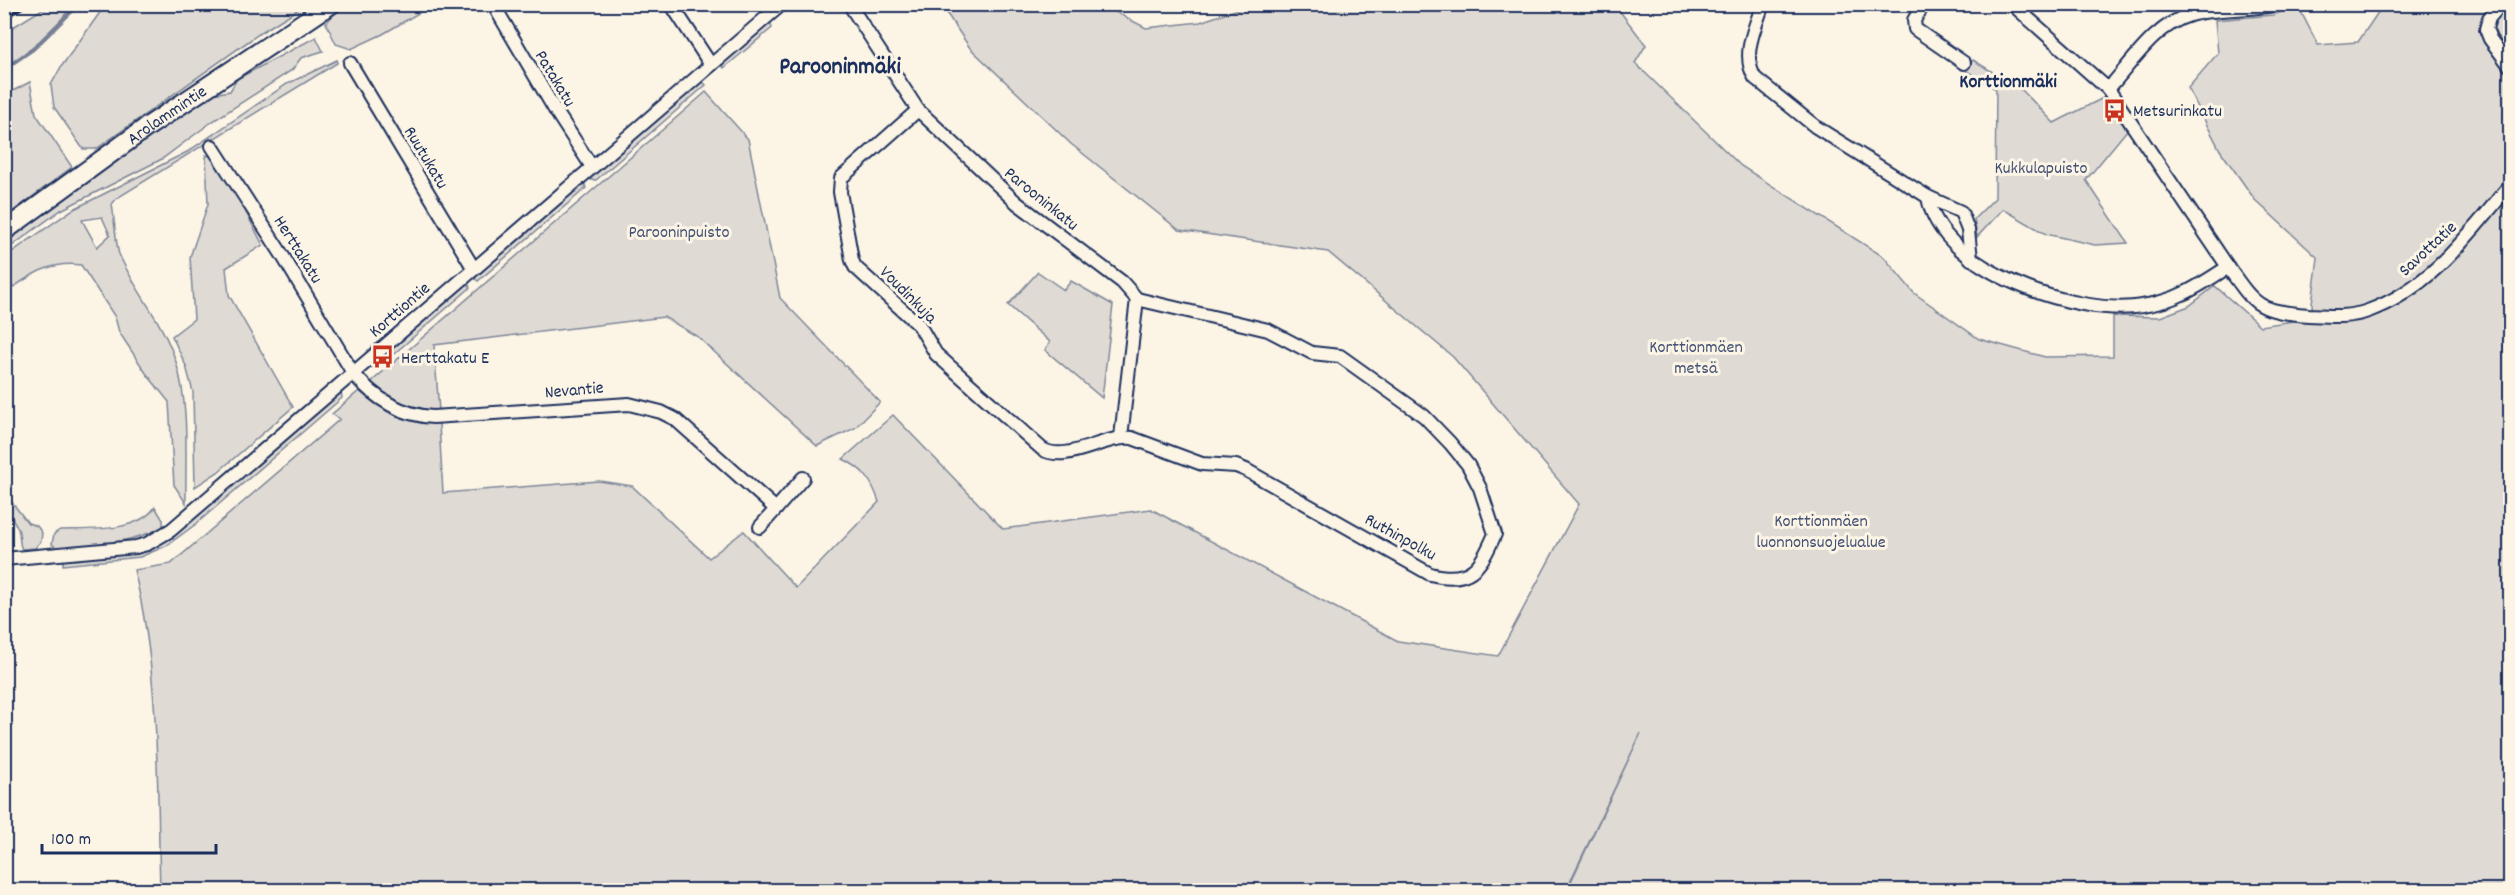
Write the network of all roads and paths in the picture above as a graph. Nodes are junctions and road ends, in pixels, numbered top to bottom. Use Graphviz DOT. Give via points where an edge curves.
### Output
graph roads {
  1 [pos="331,4"];
  2 [pos="493,4"];
  3 [pos="671,4"];
  4 [pos="782,4"];
  5 [pos="849,4"];
  6 [pos="1762,4"];
  7 [pos="1924,4"];
  8 [pos="2012,4"];
  9 [pos="2277,4"];
  10 [pos="2501,4"];
  11 [pos="350,63"];
  12 [pos="1964,63"];
  13 [pos="711,65"];
  14 [pos="2511,66"];
  15 [pos="2108,89"];
  16 [pos="918,110"];
  17 [pos="212,146"];
  18 [pos="592,167"];
  19 [pos="2511,185"];
  20 [pos="1928,198"];
  21 [pos="4,231"];
  22 [pos="1971,259"];
  23 [pos="2228,267"];
  24 [pos="474,269"];
  25 [pos="1137,298"];
  26 [pos="353,373"];
  27 [pos="1121,437"];
  28 [pos="803,478"];
  29 [pos="776,509"];
  30 [pos="760,527"];
  31 [pos="4,559"];
  1 -- 21 [label="street, Arolammintie" via="147,127"];
  2 -- 18 [label="street, Patakatu"];
  3 -- 13 [label="street"];
  4 -- 13 [label="street, Korttiontie"];
  5 -- 16 [label="street, Parooninkatu"];
  6 -- 20 [label="street" via="1748,59 1755,78 1816,127"];
  7 -- 12 [label="street" via="1914,20 1915,29"];
  8 -- 15 [label="street"];
  9 -- 15 [label="street" via="2204,12 2178,20 2152,39"];
  10 -- 14 [label="street" via="2489,18 2486,29"];
  11 -- 24 [label="street, Ruutukatu"];
  13 -- 18 [label="street, Korttiontie"];
  15 -- 23 [label="street"];
  16 -- 25 [label="street, Parooninkatu" via="1017,203 1122,282"];
  16 -- 27 [label="street, Voudinkuja" via="841,178 840,192 855,267 919,325 936,354 1042,449 1065,453"];
  17 -- 26 [label="street, Herttakatu"];
  18 -- 24 [label="street, Korttiontie"];
  19 -- 23 [label="street, Savottatie" via="2426,278 2404,294 2366,312 2336,317 2264,308 2253,302"];
  20 -- 22 [label="street" via="1939,223"];
  20 -- 22 [label="street" via="1961,212 1968,230"];
  22 -- 23 [label="street" via="2018,286 2039,293 2091,305 2129,308 2192,291"];
  24 -- 26 [label="street, Korttiontie"];
  25 -- 27 [label="street"];
  25 -- 27 [label="street, Ruthinpolku" via="1268,330 1312,352 1340,356 1424,416 1450,443 1468,465 1495,534 1476,570 1443,577 1430,574 1246,470 1202,464"];
  26 -- 29 [label="street, Nevantie" via="386,402 417,416 613,404 661,412 675,419"];
  26 -- 31 [label="street, Korttiontie" via="171,530 155,539 122,549"];
  28 -- 29 [label="street"];
  29 -- 30 [label="street"];
}
